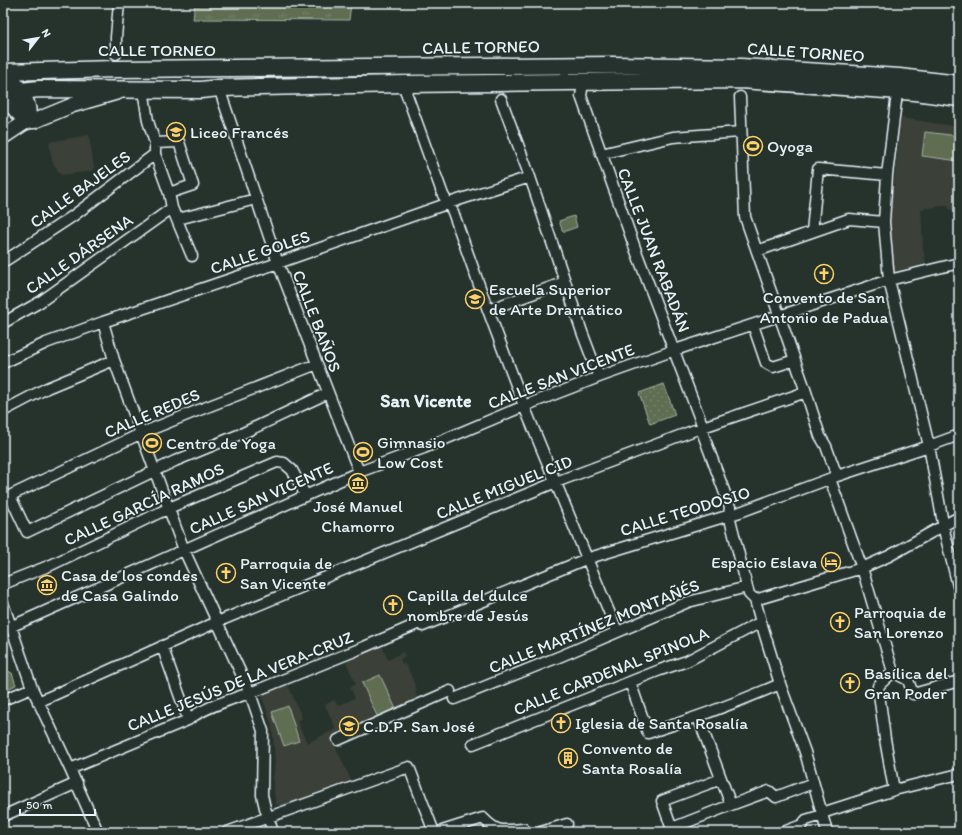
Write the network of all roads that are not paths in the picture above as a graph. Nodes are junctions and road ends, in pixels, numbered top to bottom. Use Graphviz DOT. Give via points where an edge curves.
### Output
graph roads {
  1 [pos="119,3"];
  2 [pos="116,56"];
  3 [pos="583,83"];
  4 [pos="10,84"];
  5 [pos="403,84"];
  6 [pos="898,84"];
  7 [pos="959,84"];
  8 [pos="219,88"];
  9 [pos="136,89"];
  10 [pos="740,97"];
  11 [pos="959,98"];
  12 [pos="501,99"];
  13 [pos="24,117"];
  14 [pos="740,132"];
  15 [pos="3,138"];
  16 [pos="155,143"];
  17 [pos="156,154"];
  18 [pos="601,154"];
  19 [pos="887,175"];
  20 [pos="530,177"];
  21 [pos="169,193"];
  22 [pos="256,199"];
  23 [pos="449,203"];
  24 [pos="172,208"];
  25 [pos="178,219"];
  26 [pos="884,222"];
  27 [pos="812,232"];
  28 [pos="757,251"];
  29 [pos="192,256"];
  30 [pos="3,262"];
  31 [pos="278,263"];
  32 [pos="959,263"];
  33 [pos="889,280"];
  34 [pos="565,282"];
  35 [pos="488,310"];
  36 [pos="780,315"];
  37 [pos="103,322"];
  38 [pos="3,323"];
  39 [pos="753,325"];
  40 [pos="675,350"];
  41 [pos="114,360"];
  42 [pos="795,360"];
  43 [pos="3,363"];
  44 [pos="317,364"];
  45 [pos="599,377"];
  46 [pos="806,392"];
  47 [pos="328,393"];
  48 [pos="524,406"];
  49 [pos="3,411"];
  50 [pos="703,426"];
  51 [pos="142,434"];
  52 [pos="959,435"];
  53 [pos="929,446"];
  54 [pos="154,471"];
  55 [pos="359,472"];
  56 [pos="833,478"];
  57 [pos="556,482"];
  58 [pos="306,496"];
  59 [pos="7,498"];
  60 [pos="169,508"];
  61 [pos="729,515"];
  62 [pos="959,518"];
  63 [pos="944,526"];
  64 [pos="184,550"];
  65 [pos="586,559"];
  66 [pos="862,568"];
  67 [pos="3,584"];
  68 [pos="747,587"];
  69 [pos="959,590"];
  70 [pos="755,600"];
  71 [pos="3,603"];
  72 [pos="217,622"];
  73 [pos="761,622"];
  74 [pos="423,624"];
  75 [pos="10,627"];
  76 [pos="617,632"];
  77 [pos="162,646"];
  78 [pos="893,672"];
  79 [pos="959,681"];
  80 [pos="630,682"];
  81 [pos="780,684"];
  82 [pos="32,688"];
  83 [pos="250,693"];
  84 [pos="3,700"];
  85 [pos="38,702"];
  86 [pos="698,717"];
  87 [pos="188,719"];
  88 [pos="338,740"];
  89 [pos="473,744"];
  90 [pos="70,769"];
  91 [pos="959,774"];
  92 [pos="721,779"];
  93 [pos="77,783"];
  94 [pos="813,783"];
  95 [pos="894,790"];
  96 [pos="731,805"];
  97 [pos="822,813"];
  98 [pos="3,816"];
  99 [pos="268,817"];
  100 [pos="567,824"];
  101 [pos="802,829"];
  102 [pos="672,830"];
  103 [pos="98,832"];
  104 [pos="227,832"];
  105 [pos="273,832"];
  106 [pos="434,832"];
  107 [pos="439,832"];
  108 [pos="526,832"];
  109 [pos="541,832"];
  110 [pos="783,832"];
  111 [pos="827,832"];
  1 -- 2 [label="street"];
  2 -- 4 [label="main road, CALLE TORNEO"];
  2 -- 6 [label="main road, CALLE TORNEO" via="741,67"];
  3 -- 5 [label="main road, CALLE TORNEO"];
  3 -- 6 [label="main road, CALLE TORNEO" via="741,80"];
  3 -- 18 [label="street, CALLE JUAN RABADÁN" via="580,96"];
  4 -- 9 [label="main road, CALLE TORNEO" via="23,79 39,89"];
  4 -- 13 [label="main road" via="9,102"];
  5 -- 8 [label="main road, CALLE TORNEO"];
  5 -- 23 [label="street" via="443,195"];
  6 -- 7 [label="main road, CALLE TORNEO"];
  6 -- 11 [label="main road, CALLE TORNEO"];
  6 -- 19 [label="street"];
  8 -- 9 [label="main road, CALLE TORNEO"];
  8 -- 22 [label="street, CALLE BAÑOS"];
  9 -- 13 [label="main road, CALLE TORNEO" via="73,105 34,121"];
  9 -- 16 [label="street"];
  10 -- 14 [label="street"];
  12 -- 20 [label="street"];
  13 -- 15 [label="main road, CALLE TORNEO"];
  14 -- 18 [label="street" via="673,137"];
  14 -- 28 [label="street" via="746,217"];
  16 -- 17 [label="street"];
  16 -- 21 [label="street" via="179,142 193,185"];
  17 -- 21 [label="street"];
  17 -- 30 [label="street, CALLE BAJELES" via="73,216"];
  18 -- 40 [label="street, CALLE JUAN RABADÁN"];
  19 -- 26 [label="street"];
  19 -- 27 [label="street" via="818,169"];
  20 -- 23 [label="street, CALLE GOLES"];
  20 -- 34 [label="street"];
  21 -- 24 [label="street"];
  22 -- 25 [label="street"];
  22 -- 31 [label="street, CALLE BAÑOS"];
  23 -- 31 [label="street, CALLE GOLES"];
  23 -- 35 [label="street"];
  24 -- 25 [label="street"];
  24 -- 38 [label="street, CALLE DÁRSENA" via="40,302"];
  25 -- 29 [label="street"];
  26 -- 27 [label="street" via="849,219"];
  26 -- 33 [label="street"];
  27 -- 28 [label="street"];
  28 -- 36 [label="street"];
  31 -- 37 [label="street, CALLE GOLES"];
  31 -- 44 [label="street, CALLE BAÑOS"];
  32 -- 33 [label="street, CALLE SAN VICENTE"];
  33 -- 36 [label="street, CALLE SAN VICENTE"];
  33 -- 53 [label="street"];
  34 -- 35 [label="street"];
  34 -- 45 [label="street"];
  35 -- 48 [label="street"];
  36 -- 39 [label="street, CALLE SAN VICENTE"];
  36 -- 42 [label="street"];
  37 -- 41 [label="street"];
  37 -- 43 [label="street, CALLE GOLES" via="46,343"];
  39 -- 40 [label="street, CALLE SAN VICENTE"];
  39 -- 42 [label="street" via="766,363 773,367"];
  40 -- 45 [label="street, CALLE SAN VICENTE"];
  40 -- 50 [label="street, CALLE JUAN RABADÁN"];
  41 -- 49 [label="street" via="47,388"];
  41 -- 51 [label="street"];
  42 -- 46 [label="street"];
  44 -- 47 [label="street, CALLE BAÑOS"];
  44 -- 51 [label="street, CALLE REDES"];
  45 -- 48 [label="street, CALLE SAN VICENTE"];
  46 -- 50 [label="street, CALLE MIGUEL CID"];
  46 -- 56 [label="street" via="820,436 826,446"];
  47 -- 54 [label="street"];
  47 -- 55 [label="street, CALLE BAÑOS"];
  48 -- 55 [label="street, CALLE SAN VICENTE"];
  48 -- 57 [label="street"];
  50 -- 57 [label="street, CALLE MIGUEL CID"];
  50 -- 61 [label="street, CALLE JUAN RABADÁN" via="703,434 730,507"];
  51 -- 54 [label="street"];
  51 -- 59 [label="street, CALLE REDES"];
  52 -- 53 [label="street, CALLE TEODOSIO"];
  53 -- 56 [label="street, CALLE TEODOSIO"];
  53 -- 63 [label="street"];
  54 -- 59 [label="street" via="26,532"];
  54 -- 60 [label="street"];
  55 -- 58 [label="street, CALLE SAN VICENTE"];
  56 -- 61 [label="street, CALLE TEODOSIO"];
  56 -- 66 [label="street"];
  57 -- 65 [label="street"];
  57 -- 72 [label="street, CALLE MIGUEL CID"];
  58 -- 60 [label="street, CALLE GARCÍA RAMOS" via="292,470 284,463 277,462"];
  58 -- 64 [label="street, CALLE SAN VICENTE"];
  60 -- 64 [label="street"];
  60 -- 67 [label="street, CALLE GARCÍA RAMOS" via="51,565"];
  61 -- 65 [label="street, CALLE TEODOSIO"];
  61 -- 68 [label="street, CALLE JUAN RABADÁN"];
  62 -- 63 [label="street"];
  63 -- 66 [label="street"];
  63 -- 69 [label="street"];
  64 -- 72 [label="street"];
  64 -- 75 [label="street, CALLE SAN VICENTE"];
  65 -- 74 [label="street, CALLE TEODOSIO"];
  65 -- 76 [label="street"];
  66 -- 70 [label="street"];
  66 -- 78 [label="street"];
  68 -- 70 [label="street, CALLE JUAN RABADÁN"];
  68 -- 76 [label="street, CALLE MARTÍNEZ MONTAÑÉS" via="688,602"];
  70 -- 73 [label="street, CALLE JUAN RABADÁN"];
  71 -- 75 [label="street"];
  72 -- 77 [label="street, CALLE MIGUEL CID"];
  72 -- 83 [label="street"];
  73 -- 80 [label="street, CALLE CARDENAL SPINOLA" via="687,661"];
  73 -- 81 [label="street, CALLE JUAN RABADÁN"];
  74 -- 83 [label="street, CALLE JESÚS DE LA VERA-CRUZ"];
  75 -- 82 [label="street"];
  76 -- 88 [label="street, CALLE MARTÍNEZ MONTAÑÉS"];
  77 -- 85 [label="street, CALLE MIGUEL CID"];
  77 -- 87 [label="street"];
  78 -- 79 [label="street" via="908,680 913,694"];
  78 -- 95 [label="street" via="878,686"];
  80 -- 86 [label="street" via="648,734"];
  80 -- 89 [label="street, CALLE CARDENAL SPINOLA"];
  81 -- 86 [label="street"];
  81 -- 94 [label="street, CALLE JUAN RABADÁN" via="805,752"];
  82 -- 84 [label="street"];
  82 -- 85 [label="street"];
  83 -- 87 [label="street, CALLE JESÚS DE LA VERA-CRUZ"];
  83 -- 99 [label="street" via="263,731 262,795"];
  85 -- 90 [label="street"];
  86 -- 92 [label="street"];
  87 -- 90 [label="street, CALLE JESÚS DE LA VERA-CRUZ"];
  90 -- 93 [label="street"];
  91 -- 95 [label="street"];
  92 -- 96 [label="street"];
  92 -- 102 [label="street" via="662,801"];
  93 -- 98 [label="street"];
  93 -- 103 [label="street"];
  94 -- 96 [label="street" via="776,797 769,791"];
  94 -- 97 [label="street, CALLE JUAN RABADÁN"];
  95 -- 97 [label="street"];
  96 -- 102 [label="street"];
  97 -- 101 [label="street" via="806,820"];
  97 -- 111 [label="street, CALLE JUAN RABADÁN"];
  99 -- 104 [label="street"];
  99 -- 105 [label="street"];
  99 -- 106 [label="street" via="409,767"];
  100 -- 109 [label="street"];
  101 -- 110 [label="street"];
  107 -- 108 [label="street" via="483,818 492,827 502,830 524,829"];
}
